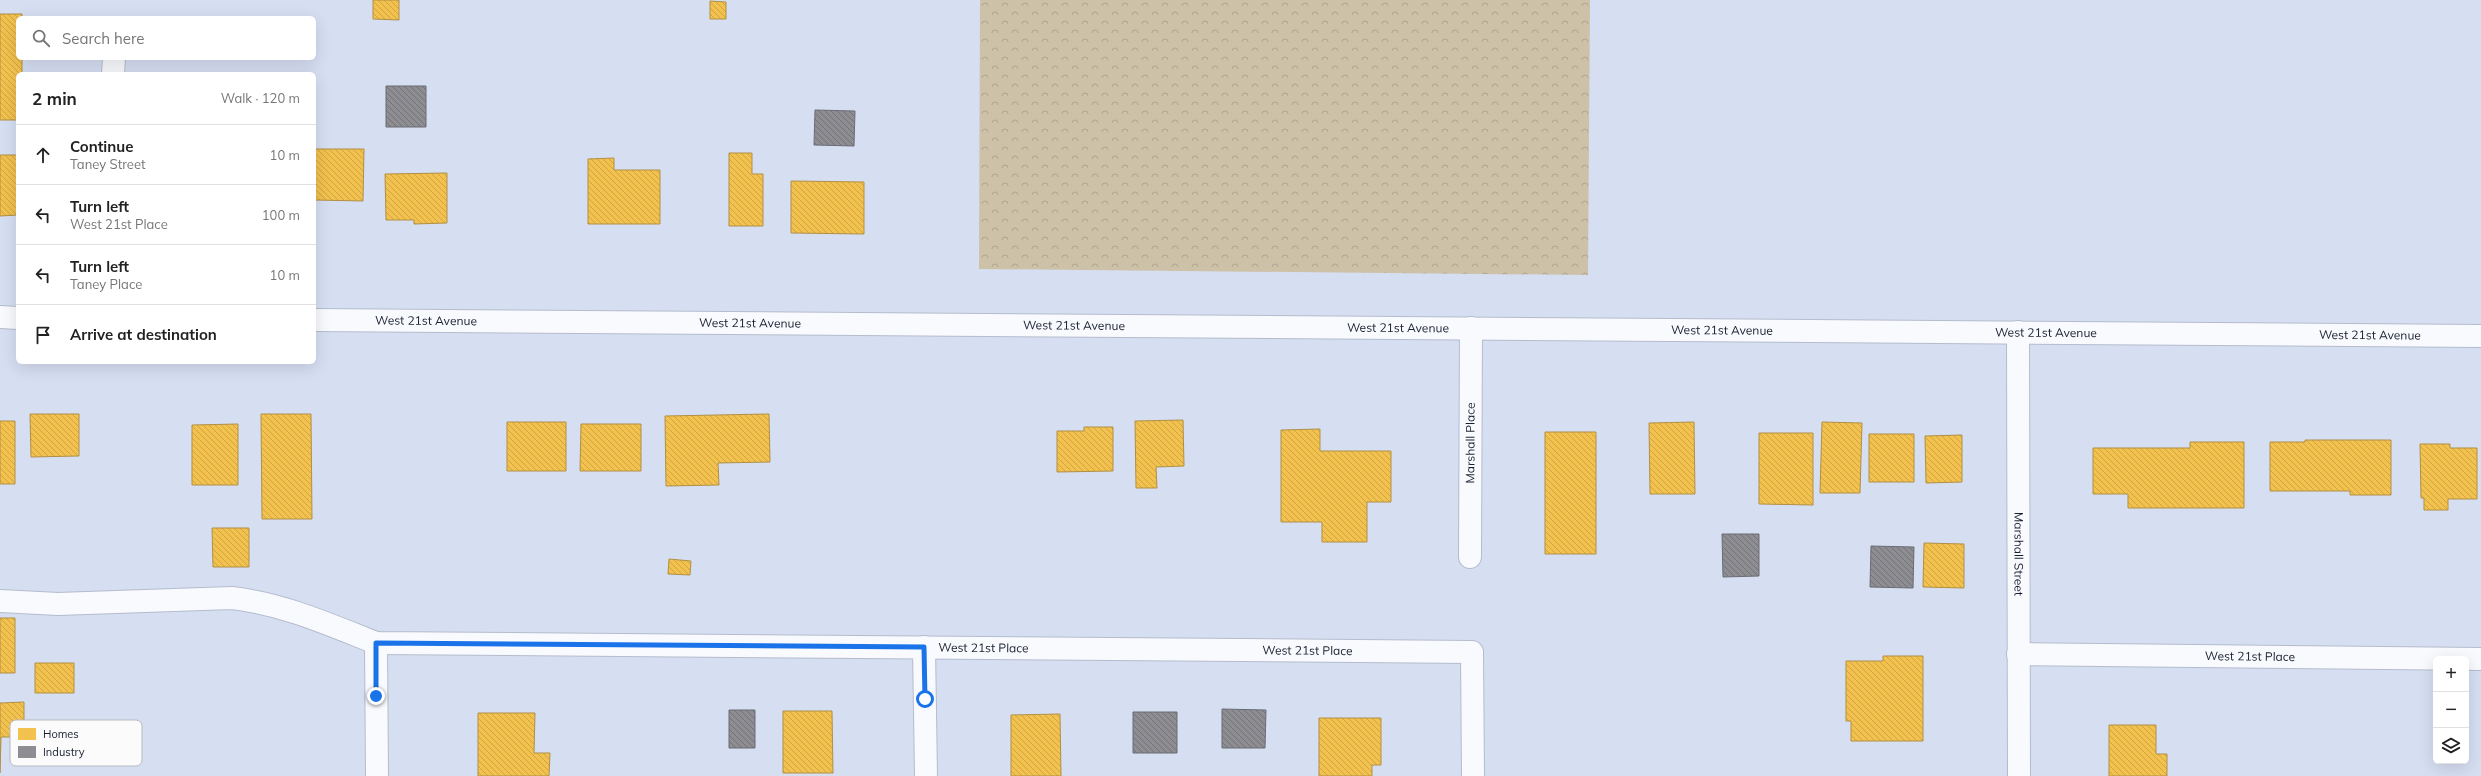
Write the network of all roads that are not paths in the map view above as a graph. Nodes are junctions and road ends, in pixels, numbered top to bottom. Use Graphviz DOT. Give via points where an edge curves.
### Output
graph roads {
  1 [pos="114,60"];
  2 [pos="113,72"];
  3 [pos="0,318"];
  4 [pos="16,318"];
  5 [pos="316,320"];
  6 [pos="1471,328"];
  7 [pos="2018,332"];
  8 [pos="2481,336"];
  9 [pos="1470,557"];
  10 [pos="0,600"];
  11 [pos="376,643"];
  12 [pos="924,647"];
  13 [pos="2018,654"];
  14 [pos="2481,659"];
  15 [pos="377,776"];
  16 [pos="926,776"];
  17 [pos="1473,776"];
  18 [pos="2020,776"];
  1 -- 2 [label="street"];
  3 -- 4 [label="street"];
  5 -- 6 [label="street, West 21st Avenue"];
  6 -- 7 [label="street, West 21st Avenue"];
  6 -- 9 [label="street, Marshall Place"];
  7 -- 8 [label="street, West 21st Avenue"];
  7 -- 13 [label="street, Marshall Street"];
  10 -- 11 [label="street" via="58,604 232,598 259,601 290,609"];
  11 -- 12 [label="street, West 21st Place"];
  11 -- 15 [label="street"];
  12 -- 16 [label="street"];
  12 -- 17 [label="street, West 21st Place" via="1472,652"];
  13 -- 14 [label="street, West 21st Place"];
  13 -- 18 [label="street, Marshall Street"];
}
